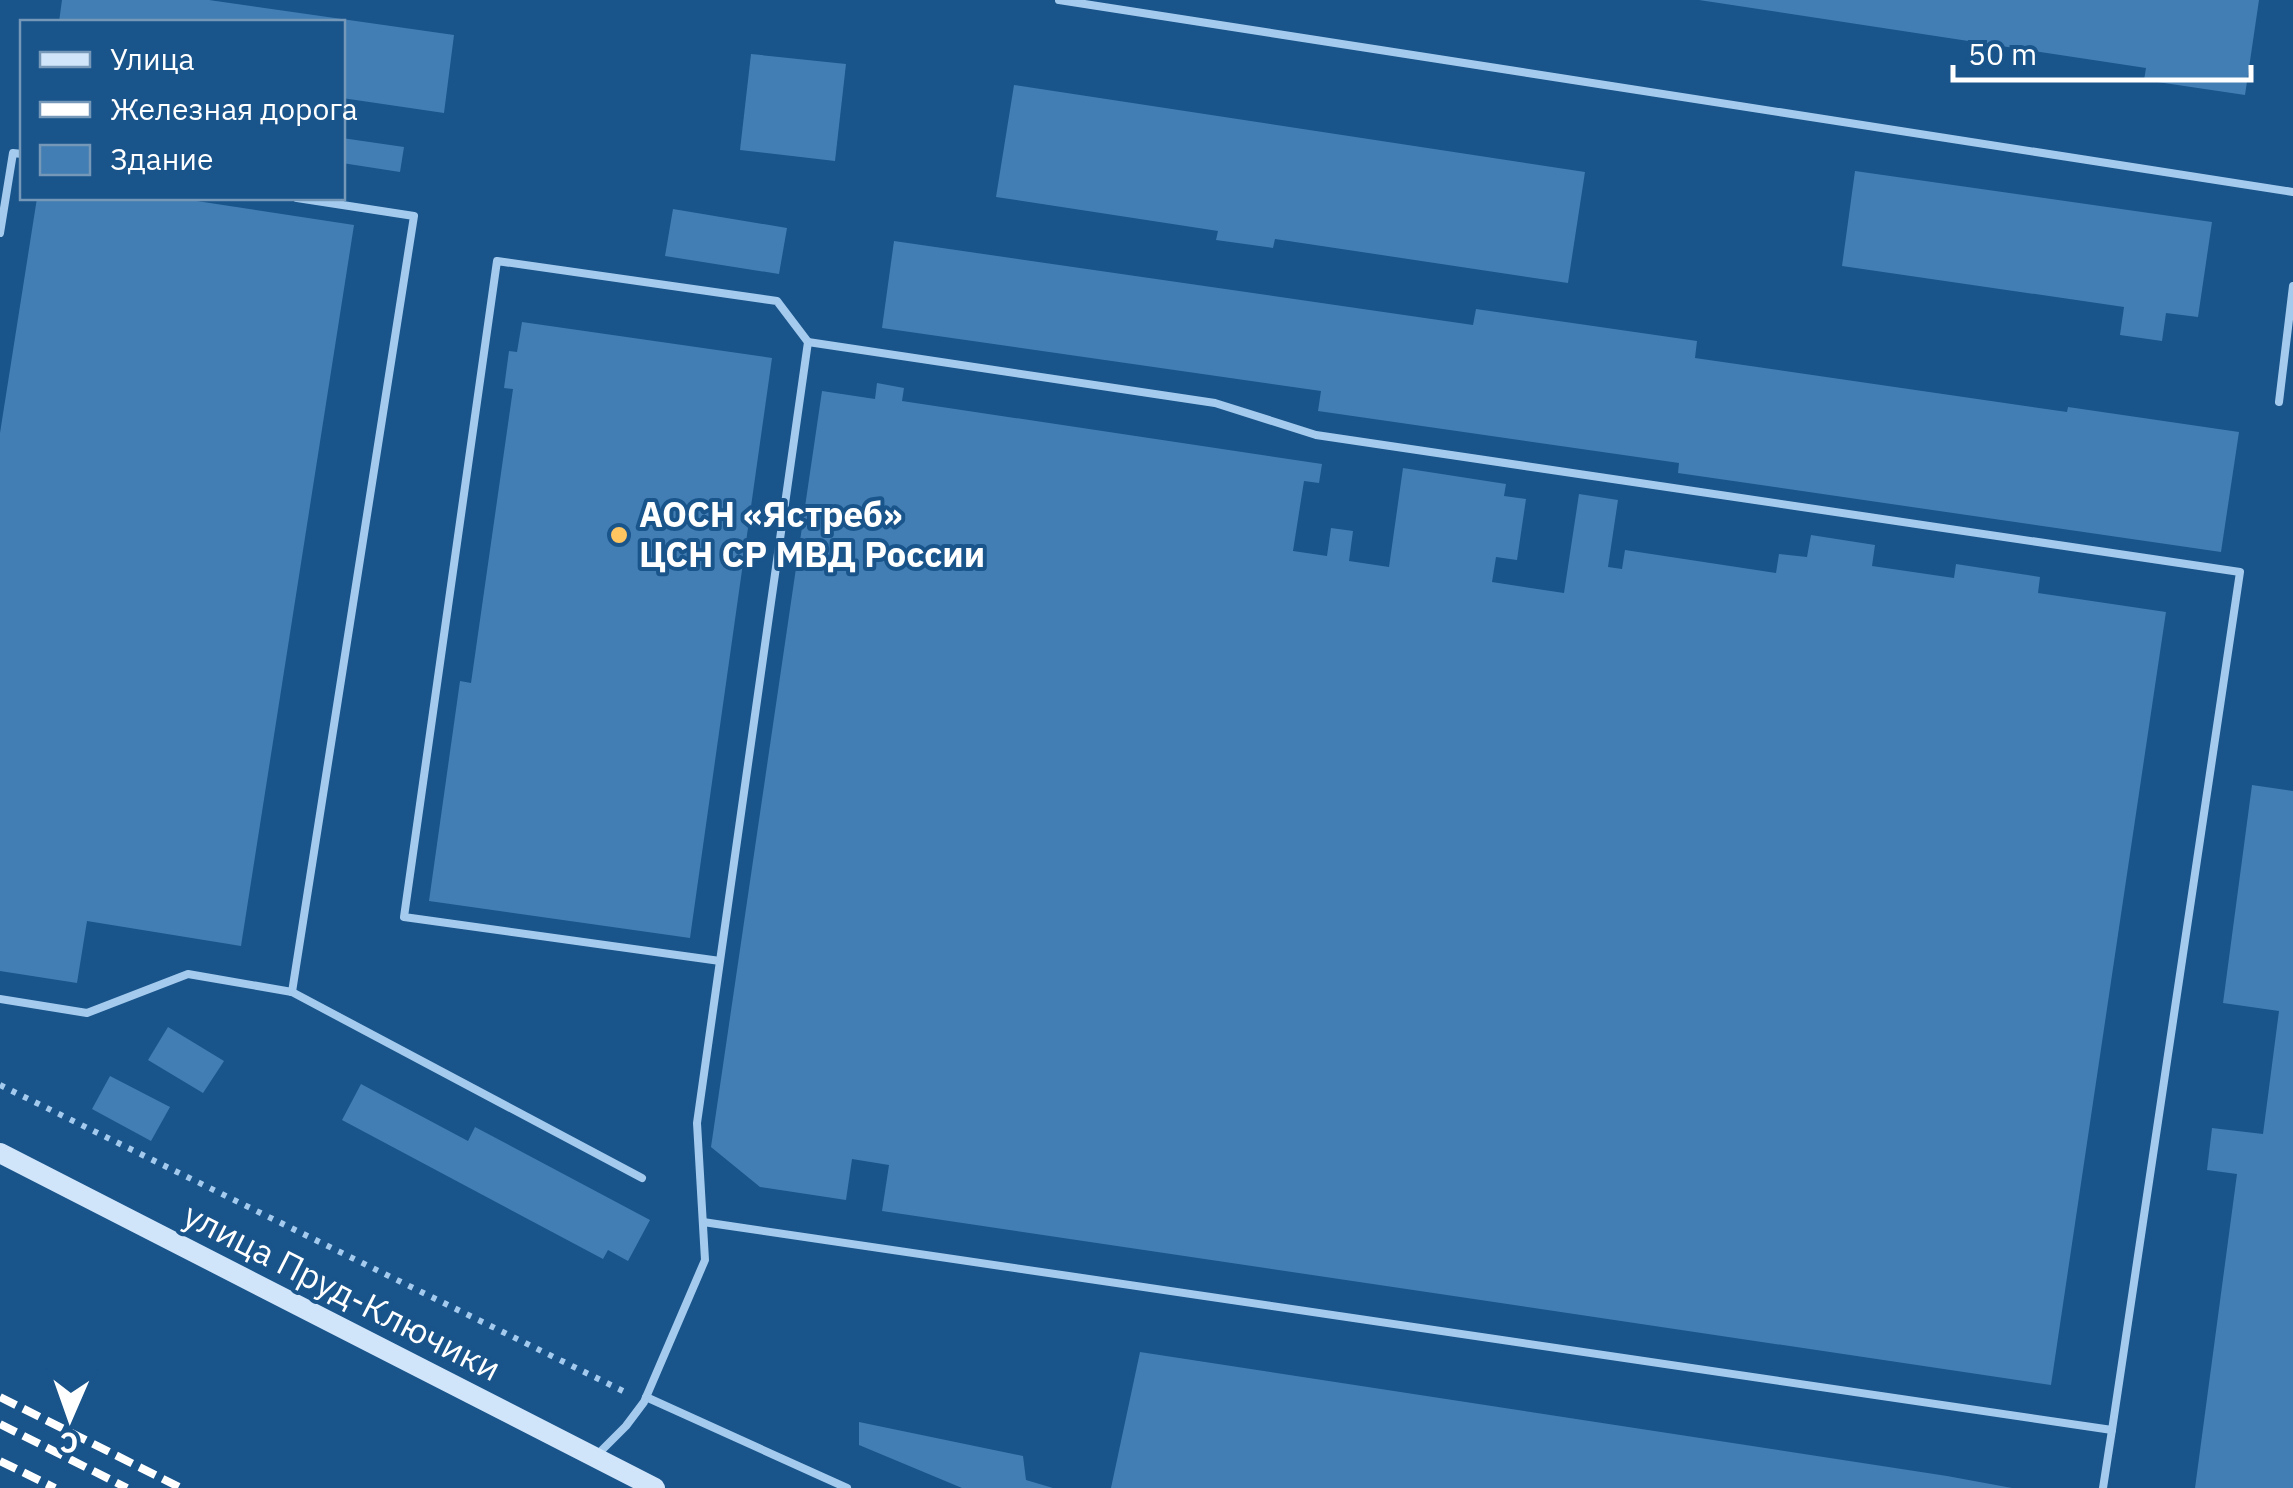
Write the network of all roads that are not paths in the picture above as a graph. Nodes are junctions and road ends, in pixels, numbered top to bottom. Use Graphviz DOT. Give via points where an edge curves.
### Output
graph roads {
  1 [pos="1058,0"];
  2 [pos="20,154"];
  3 [pos="2293,192"];
  4 [pos="310,200"];
  5 [pos="0,233"];
  6 [pos="2293,286"];
  7 [pos="808,342"];
  8 [pos="2279,402"];
  9 [pos="720,962"];
  10 [pos="292,992"];
  11 [pos="0,999"];
  12 [pos="0,1153"];
  13 [pos="642,1178"];
  14 [pos="703,1222"];
  15 [pos="645,1399"];
  16 [pos="2112,1430"];
  17 [pos="594,1457"];
  18 [pos="655,1488"];
  19 [pos="847,1488"];
  20 [pos="2104,1488"];
  1 -- 3 [label="lane"];
  2 -- 5 [label="lane" via="13,153"];
  4 -- 10 [label="lane" via="414,216"];
  6 -- 8 [label="lane"];
  7 -- 9 [label="lane"];
  7 -- 9 [label="lane" via="777,301 497,261 404,916"];
  7 -- 16 [label="lane" via="1215,403 1316,435 2240,572"];
  9 -- 14 [label="lane" via="697,1123"];
  10 -- 11 [label="lane" via="188,974 88,1013"];
  10 -- 13 [label="lane"];
  12 -- 17 [label="street, улица Пруд-Ключики"];
  14 -- 15 [label="lane" via="705,1260"];
  14 -- 16 [label="lane"];
  15 -- 17 [label="lane"];
  15 -- 19 [label="lane"];
  16 -- 20 [label="lane"];
  17 -- 18 [label="street, улица Пруд-Ключики"];
}
